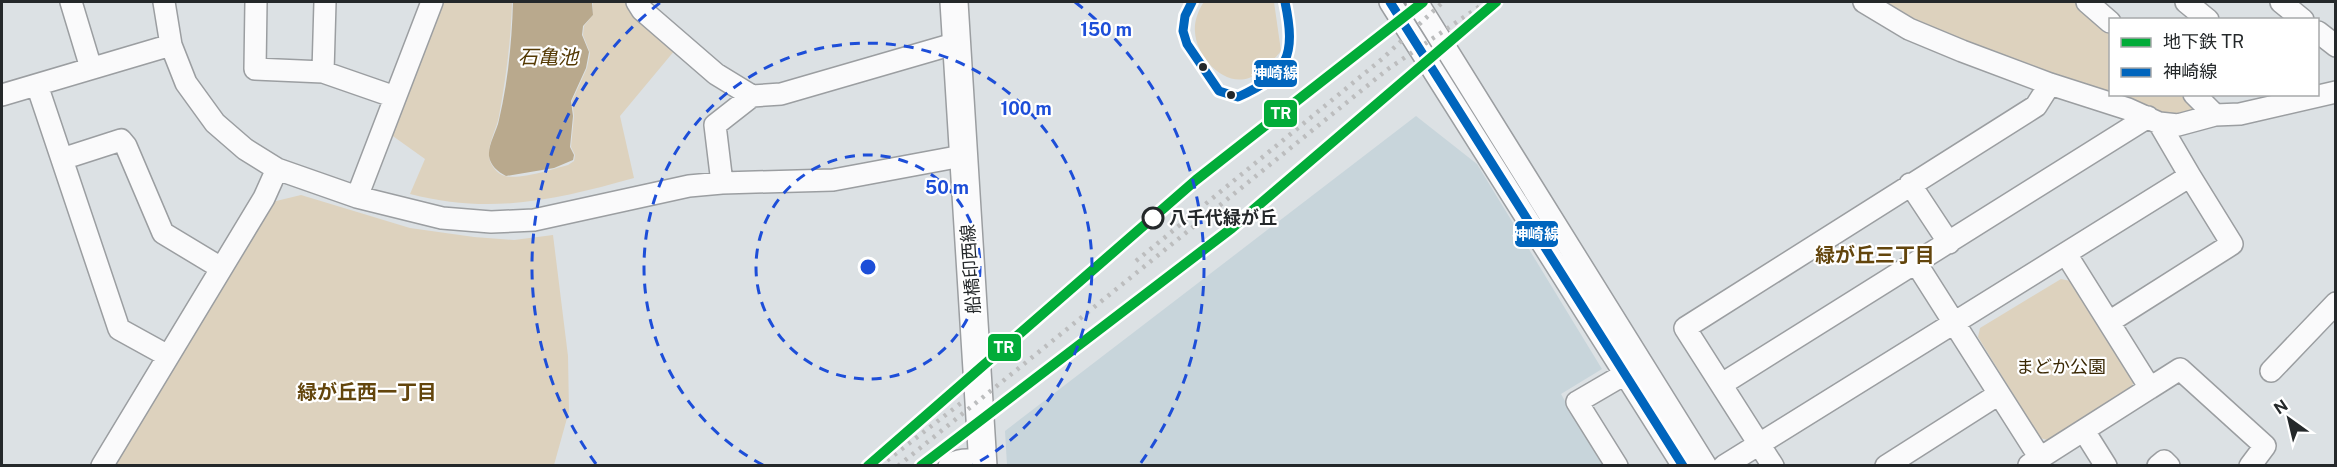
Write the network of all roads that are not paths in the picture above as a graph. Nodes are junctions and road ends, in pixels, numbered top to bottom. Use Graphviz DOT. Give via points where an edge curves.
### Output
graph roads {
  1 [pos="71,2"];
  2 [pos="164,2"];
  3 [pos="256,2"];
  4 [pos="325,2"];
  5 [pos="432,2"];
  6 [pos="637,2"];
  7 [pos="954,2"];
  8 [pos="1390,2"];
  9 [pos="1417,2"];
  10 [pos="1864,2"];
  11 [pos="2087,2"];
  12 [pos="2186,2"];
  13 [pos="2281,2"];
  14 [pos="2206,18"];
  15 [pos="2301,18"];
  16 [pos="2109,21"];
  17 [pos="2319,33"];
  18 [pos="957,43"];
  19 [pos="171,45"];
  20 [pos="2336,46"];
  21 [pos="91,68"];
  22 [pos="323,72"];
  23 [pos="2050,84"];
  24 [pos="37,85"];
  25 [pos="2336,92"];
  26 [pos="2,95"];
  27 [pos="2319,95"];
  28 [pos="752,96"];
  29 [pos="2196,96"];
  30 [pos="395,97"];
  31 [pos="2303,97"];
  32 [pos="2215,115"];
  33 [pos="2153,120"];
  34 [pos="962,156"];
  35 [pos="62,159"];
  36 [pos="277,169"];
  37 [pos="2190,176"];
  38 [pos="722,183"];
  39 [pos="1910,184"];
  40 [pos="357,197"];
  41 [pos="1949,243"];
  42 [pos="2066,254"];
  43 [pos="1916,263"];
  44 [pos="221,268"];
  45 [pos="2336,303"];
  46 [pos="2109,322"];
  47 [pos="1954,323"];
  48 [pos="168,356"];
  49 [pos="2271,371"];
  50 [pos="1625,374"];
  51 [pos="1722,384"];
  52 [pos="2150,388"];
  53 [pos="1999,394"];
  54 [pos="2084,431"];
  55 [pos="1760,445"];
  56 [pos="2034,462"];
  57 [pos="982,463"];
  58 [pos="102,465"];
  59 [pos="949,465"];
  60 [pos="1617,465"];
  61 [pos="1683,465"];
  62 [pos="1706,465"];
  63 [pos="1724,465"];
  64 [pos="1773,465"];
  65 [pos="1886,465"];
  66 [pos="2106,465"];
  67 [pos="2158,465"];
  68 [pos="2169,465"];
  69 [pos="2250,465"];
  1 -- 21 [label="street"];
  2 -- 19 [label="street"];
  3 -- 22 [label="street" via="255,69"];
  4 -- 22 [label="street"];
  5 -- 30 [label="street"];
  6 -- 28 [label="street" via="716,74"];
  7 -- 18 [label="main road, 船橋印西線"];
  8 -- 50 [label="street"];
  9 -- 62 [label="street"];
  10 -- 23 [label="street" via="1910,28"];
  11 -- 16 [label="street"];
  12 -- 14 [label="street"];
  13 -- 15 [label="street"];
  17 -- 20 [label="street"];
  18 -- 28 [label="street" via="782,94"];
  18 -- 34 [label="main road, 船橋印西線"];
  19 -- 21 [label="street"];
  19 -- 36 [label="street" via="186,83 215,123"];
  21 -- 24 [label="street"];
  22 -- 30 [label="street"];
  23 -- 33 [label="street"];
  23 -- 39 [label="street" via="2036,106"];
  24 -- 26 [label="street"];
  24 -- 35 [label="street"];
  25 -- 27 [label="street"];
  28 -- 38 [label="street" via="715,125"];
  29 -- 32 [label="street"];
  30 -- 40 [label="street"];
  31 -- 32 [label="street" via="2240,114"];
  32 -- 33 [label="street" via="2178,125"];
  33 -- 37 [label="street"];
  33 -- 41 [label="street"];
  34 -- 38 [label="street" via="833,180"];
  34 -- 57 [label="main road, 船橋印西線"];
  35 -- 44 [label="street" via="121,140 163,233"];
  35 -- 48 [label="street" via="119,329"];
  36 -- 40 [label="street"];
  36 -- 44 [label="street"];
  37 -- 42 [label="street"];
  37 -- 46 [label="street" via="2232,244"];
  38 -- 40 [label="street" via="641,195 534,220 502,222 442,218"];
  39 -- 41 [label="street"];
  39 -- 51 [label="street" via="1685,328"];
  41 -- 43 [label="street"];
  42 -- 46 [label="street"];
  42 -- 47 [label="street"];
  43 -- 47 [label="street"];
  43 -- 51 [label="street"];
  44 -- 48 [label="street"];
  45 -- 49 [label="street"];
  46 -- 52 [label="street"];
  47 -- 53 [label="street"];
  47 -- 55 [label="street"];
  48 -- 58 [label="street"];
  50 -- 60 [label="street" via="1576,402"];
  50 -- 61 [label="street"];
  51 -- 55 [label="street"];
  52 -- 54 [label="street"];
  52 -- 69 [label="street" via="2180,369 2265,446"];
  53 -- 56 [label="street"];
  53 -- 65 [label="street"];
  54 -- 56 [label="street"];
  54 -- 66 [label="street"];
  55 -- 63 [label="street"];
  55 -- 64 [label="street"];
  57 -- 59 [label="street" via="965,459"];
  67 -- 68 [label="street" via="2164,461"];
}
